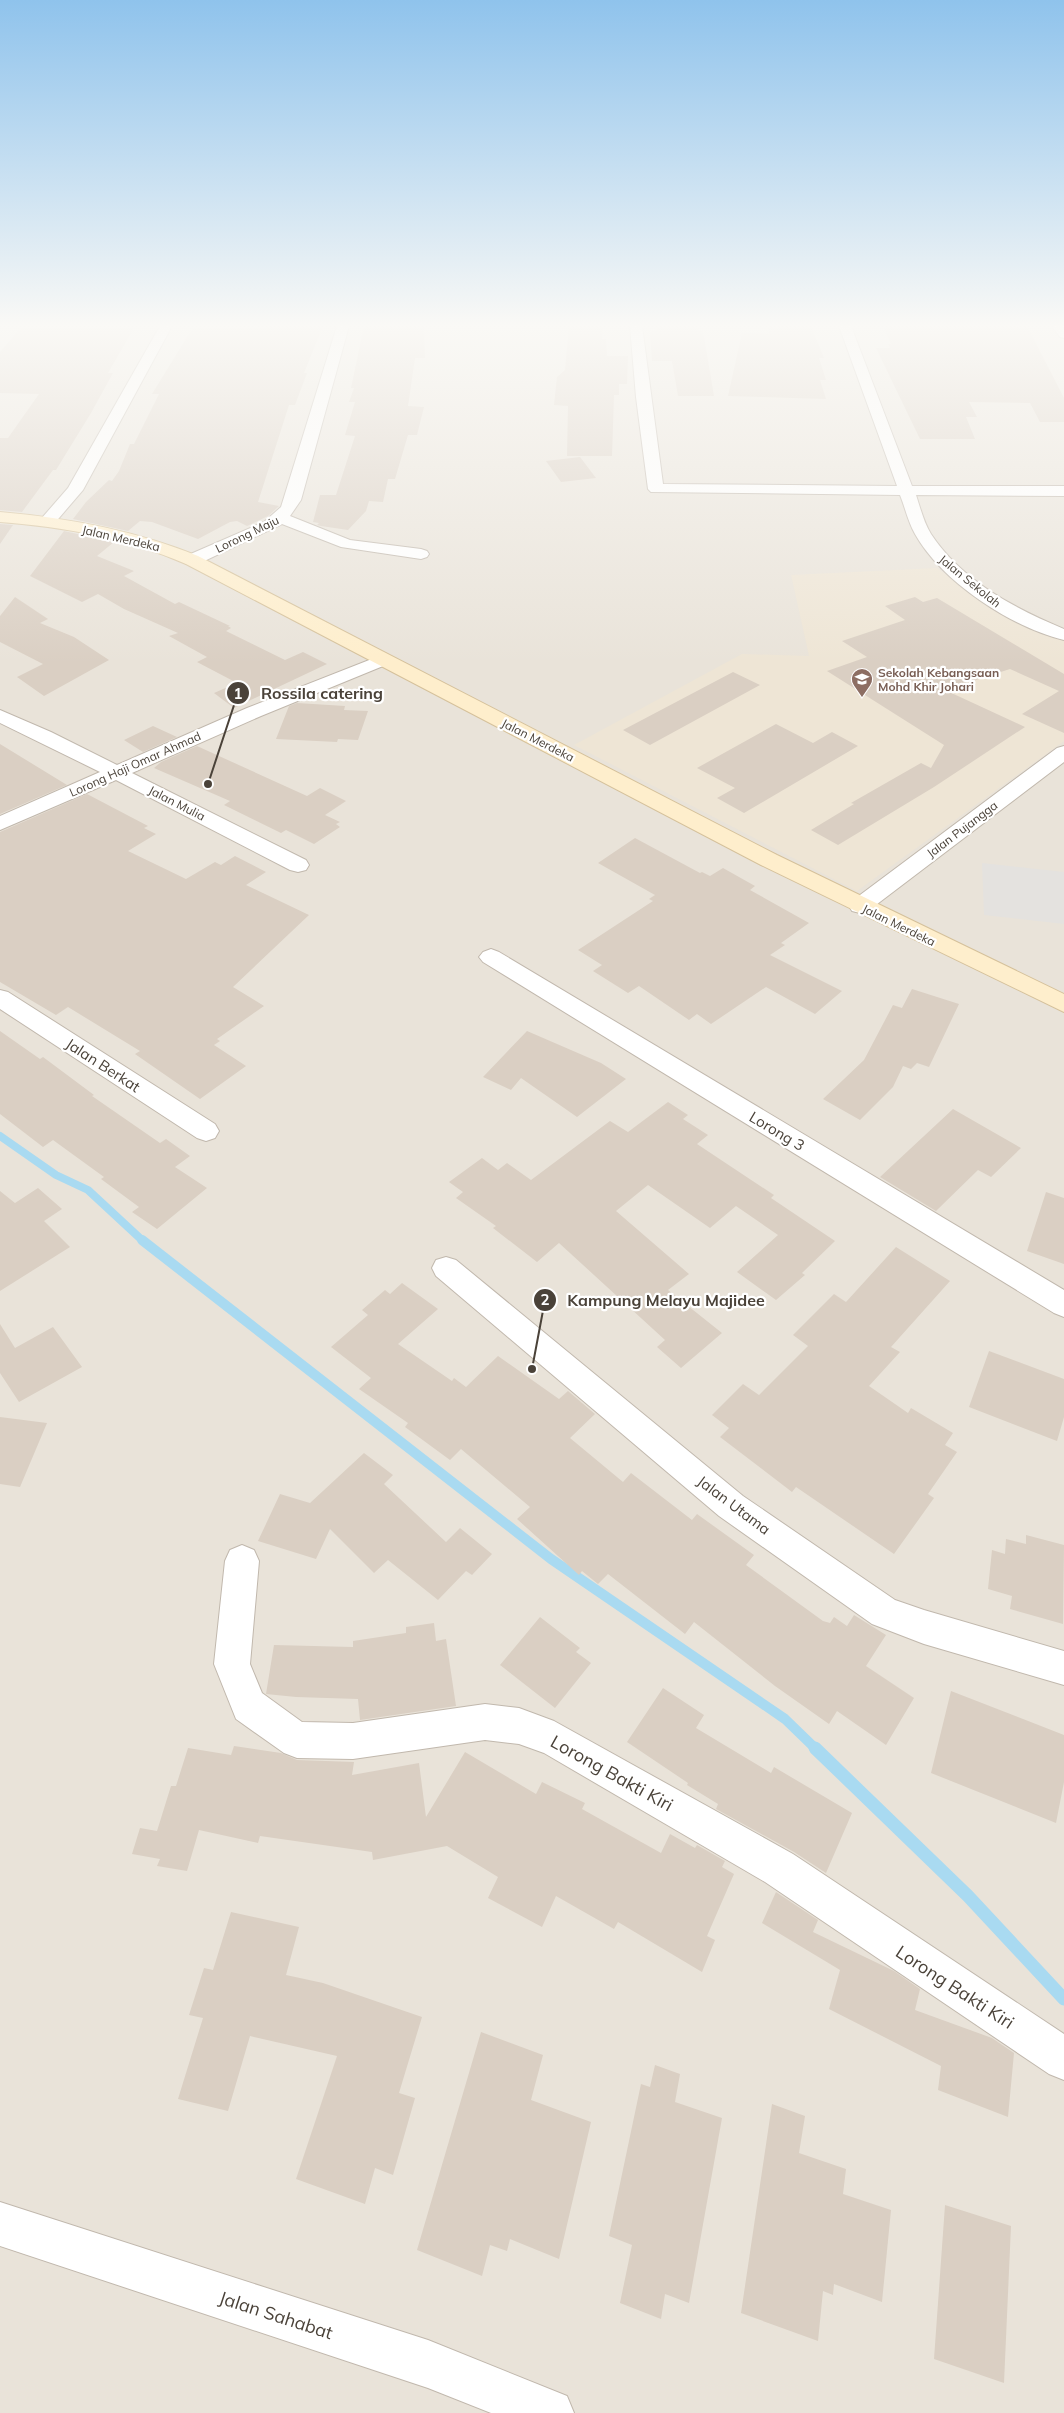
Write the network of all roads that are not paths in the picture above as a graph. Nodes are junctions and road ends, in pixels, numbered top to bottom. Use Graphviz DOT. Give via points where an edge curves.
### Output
graph roads {
  1 [pos="104,439"];
  2 [pos="311,439"];
  3 [pos="650,439"];
  4 [pos="887,439"];
  5 [pos="906,490"];
  6 [pos="1064,490"];
  7 [pos="0,517"];
  8 [pos="281,518"];
  9 [pos="47,522"];
  10 [pos="421,554"];
  11 [pos="192,560"];
  12 [pos="1064,635"];
  13 [pos="382,660"];
  14 [pos="0,716"];
  15 [pos="1064,752"];
  16 [pos="117,772"];
  17 [pos="0,824"];
  18 [pos="298,865"];
  19 [pos="860,906"];
  20 [pos="491,957"];
  21 [pos="1031,988"];
  22 [pos="1064,990"];
  23 [pos="0,998"];
  24 [pos="1064,1004"];
  25 [pos="206,1131"];
  26 [pos="446,1268"];
  27 [pos="1064,1305"];
  28 [pos="242,1562"];
  29 [pos="1064,1668"];
  30 [pos="1064,2059"];
  31 [pos="0,2224"];
  32 [pos="550,2413"];
  1 -- 9 [label="street" via="75,490"];
  2 -- 8 [label="street, Lorong Maju" via="293,500"];
  3 -- 5 [label="street" via="656,489"];
  4 -- 5 [label="street, Jalan Sekolah"];
  5 -- 6 [label="street"];
  5 -- 12 [label="street, Jalan Sekolah" via="922,533 934,551 959,575 998,605"];
  7 -- 9 [label="street, Jalan Merdeka"];
  8 -- 10 [label="street" via="347,544"];
  8 -- 11 [label="street, Lorong Maju"];
  9 -- 11 [label="street, Jalan Merdeka" via="142,540"];
  11 -- 13 [label="street, Jalan Merdeka"];
  13 -- 16 [label="street, Lorong Haji Omar Ahmad"];
  13 -- 19 [label="street, Jalan Merdeka"];
  14 -- 16 [label="street, Jalan Mulia"];
  15 -- 19 [label="street, Jalan Pujangga"];
  16 -- 17 [label="street, Lorong Haji Omar Ahmad"];
  16 -- 18 [label="street, Jalan Mulia"];
  19 -- 21 [label="street, Jalan Merdeka"];
  20 -- 27 [label="street, Lorong 3"];
  21 -- 22 [label="street"];
  21 -- 24 [label="street, Jalan Merdeka"];
  23 -- 25 [label="street, Jalan Berkat"];
  26 -- 29 [label="street, Jalan Utama" via="731,1506 884,1612"];
  28 -- 30 [label="street, Lorong Bakti Kiri" via="232,1664 249,1706 297,1740 354,1741 484,1722 519,1726 554,1739 779,1868"];
  31 -- 32 [label="street, Jalan Sahabat" via="428,2364"];
}
